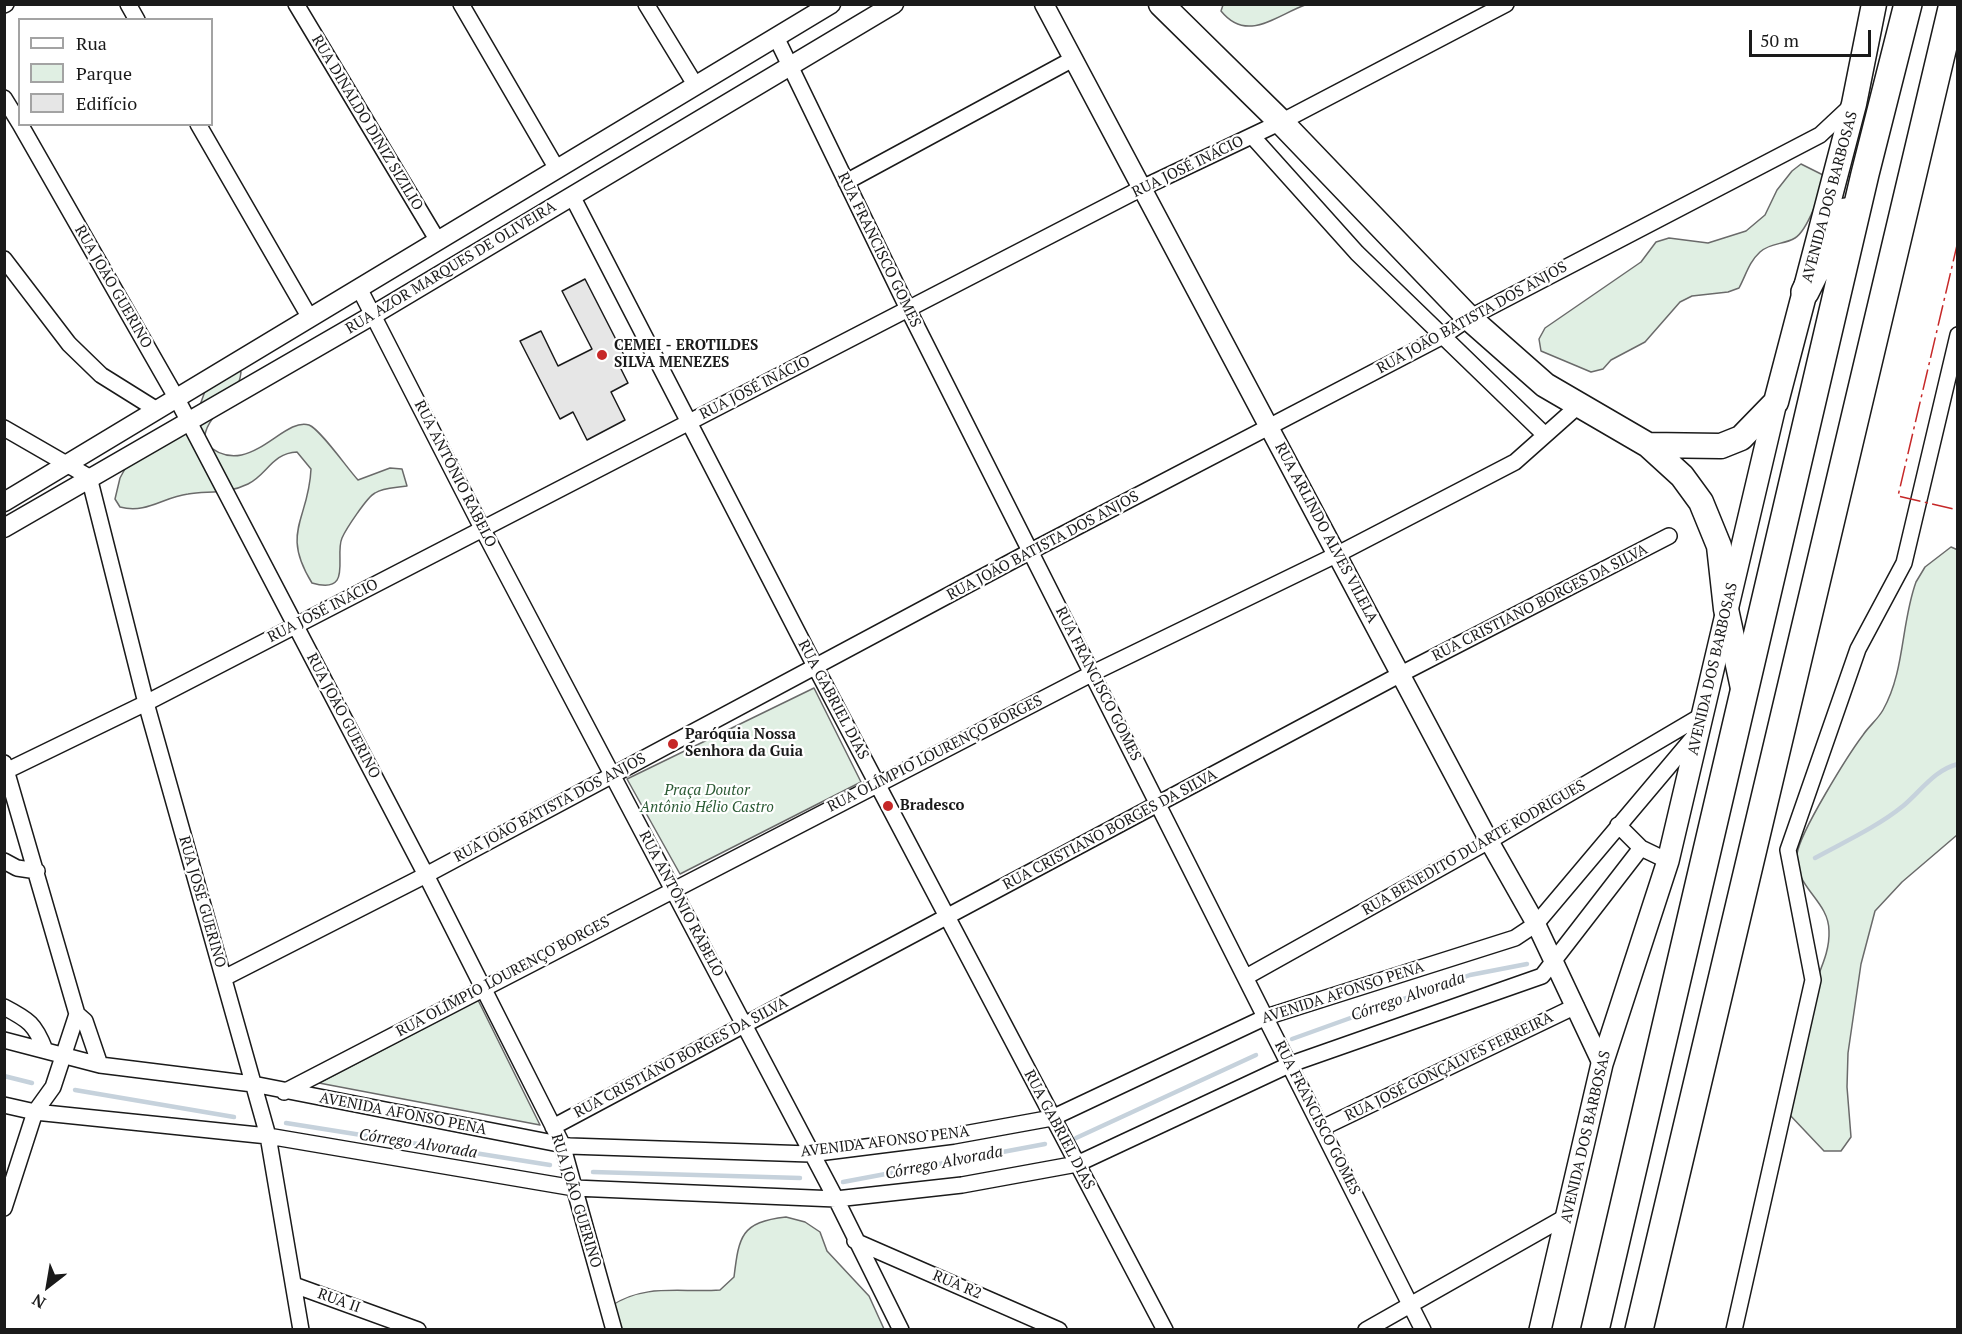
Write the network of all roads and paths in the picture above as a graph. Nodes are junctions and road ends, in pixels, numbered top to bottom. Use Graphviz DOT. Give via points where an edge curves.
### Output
graph roads {
  1 [pos="128,4"];
  2 [pos="296,4"];
  3 [pos="461,4"];
  4 [pos="646,4"];
  5 [pos="894,4"];
  6 [pos="1044,4"];
  7 [pos="1161,4"];
  8 [pos="1506,4"];
  9 [pos="1874,4"];
  10 [pos="1908,4"];
  11 [pos="1953,4"];
  12 [pos="821,7"];
  13 [pos="136,18"];
  14 [pos="776,38"];
  15 [pos="1073,59"];
  16 [pos="791,66"];
  17 [pos="696,86"];
  18 [pos="4,98"];
  19 [pos="1854,104"];
  20 [pos="644,117"];
  21 [pos="18,121"];
  22 [pos="1281,122"];
  23 [pos="21,126"];
  24 [pos="199,126"];
  25 [pos="1252,136"];
  26 [pos="660,144"];
  27 [pos="557,169"];
  28 [pos="1865,174"];
  29 [pos="846,182"];
  30 [pos="1142,188"];
  31 [pos="572,196"];
  32 [pos="510,198"];
  33 [pos="524,225"];
  34 [pos="438,241"];
  35 [pos="4,259"];
  36 [pos="359,288"];
  37 [pos="1805,292"];
  38 [pos="908,309"];
  39 [pos="373,315"];
  40 [pos="310,318"];
  41 [pos="1469,318"];
  42 [pos="1958,335"];
  43 [pos="1443,336"];
  44 [pos="177,399"];
  45 [pos="1776,402"];
  46 [pos="1578,406"];
  47 [pos="157,410"];
  48 [pos="189,422"];
  49 [pos="689,422"];
  50 [pos="1269,427"];
  51 [pos="4,428"];
  52 [pos="1545,435"];
  53 [pos="1648,445"];
  54 [pos="68,464"];
  55 [pos="89,477"];
  56 [pos="4,502"];
  57 [pos="4,528"];
  58 [pos="483,530"];
  59 [pos="1669,536"];
  60 [pos="1031,551"];
  61 [pos="1338,554"];
  62 [pos="1726,609"];
  63 [pos="296,625"];
  64 [pos="816,668"];
  65 [pos="1093,673"];
  66 [pos="1401,674"];
  67 [pos="1744,695"];
  68 [pos="146,703"];
  69 [pos="1700,724"];
  70 [pos="5,769"];
  71 [pos="612,774"];
  72 [pos="877,784"];
  73 [pos="1158,803"];
  74 [pos="1618,825"];
  75 [pos="1489,841"];
  76 [pos="1641,848"];
  77 [pos="4,861"];
  78 [pos="1668,861"];
  79 [pos="37,871"];
  80 [pos="426,875"];
  81 [pos="674,888"];
  82 [pos="948,918"];
  83 [pos="1536,924"];
  84 [pos="1553,962"];
  85 [pos="1246,977"];
  86 [pos="224,978"];
  87 [pos="483,987"];
  88 [pos="4,1006"];
  89 [pos="1576,1006"];
  90 [pos="76,1014"];
  91 [pos="1266,1017"];
  92 [pos="744,1024"];
  93 [pos="4,1040"];
  94 [pos="45,1050"];
  95 [pos="62,1056"];
  96 [pos="1291,1064"];
  97 [pos="1602,1064"];
  98 [pos="100,1065"];
  99 [pos="253,1084"];
  100 [pos="284,1092"];
  101 [pos="4,1105"];
  102 [pos="35,1112"];
  103 [pos="1052,1118"];
  104 [pos="553,1127"];
  105 [pos="1322,1128"];
  106 [pos="268,1136"];
  107 [pos="562,1144"];
  108 [pos="810,1154"];
  109 [pos="1077,1164"];
  110 [pos="574,1188"];
  111 [pos="836,1199"];
  112 [pos="4,1208"];
  113 [pos="1567,1216"];
  114 [pos="855,1241"];
  115 [pos="294,1285"];
  116 [pos="1411,1306"];
  117 [pos="301,1329"];
  118 [pos="418,1329"];
  119 [pos="614,1329"];
  120 [pos="901,1329"];
  121 [pos="1059,1329"];
  122 [pos="1165,1329"];
  123 [pos="1366,1329"];
  124 [pos="1423,1329"];
  125 [pos="1540,1329"];
  126 [pos="1595,1329"];
  127 [pos="1639,1329"];
  128 [pos="1734,1329"];
  1 -- 13 [label="street"];
  2 -- 34 [label="street, RUA DINALDO DINIZ SIZILIO"];
  3 -- 27 [label="street"];
  4 -- 17 [label="street"];
  5 -- 16 [label="street, RUA AZOR MARQUES DE OLIVEIRA"];
  6 -- 15 [label="street, RUA ARLINDO ALVES VILELA"];
  7 -- 22 [label="highway"];
  8 -- 22 [label="street, RUA JOSÉ INÁCIO"];
  9 -- 19 [label="highway, AVENIDA DOS BARBOSAS"];
  10 -- 28 [label="highway"];
  11 -- 127 [label="highway"];
  12 -- 14 [label="street, RUA AZOR MARQUES DE OLIVEIRA"];
  14 -- 16 [label="street, RUA FRANCISCO GOMES"];
  14 -- 17 [label="street, RUA AZOR MARQUES DE OLIVEIRA"];
  15 -- 29 [label="street"];
  15 -- 30 [label="street, RUA ARLINDO ALVES VILELA"];
  16 -- 26 [label="street, RUA AZOR MARQUES DE OLIVEIRA"];
  16 -- 29 [label="street, RUA FRANCISCO GOMES"];
  17 -- 20 [label="street, RUA AZOR MARQUES DE OLIVEIRA"];
  18 -- 21 [label="street, RUA JOÃO GUERINO"];
  19 -- 37 [label="highway, AVENIDA DOS BARBOSAS"];
  19 -- 41 [label="street, RUA JOÃO BATISTA DOS ANJOS" via="1820,135"];
  20 -- 26 [label="street"];
  20 -- 27 [label="street, RUA AZOR MARQUES DE OLIVEIRA"];
  22 -- 25 [label="street, RUA JOSÉ INÁCIO"];
  22 -- 41 [label="highway"];
  23 -- 44 [label="street, RUA JOÃO GUERINO"];
  24 -- 40 [label="street"];
  25 -- 30 [label="street, RUA JOSÉ INÁCIO"];
  25 -- 43 [label="street" via="1357,253"];
  26 -- 31 [label="street, RUA AZOR MARQUES DE OLIVEIRA"];
  27 -- 32 [label="street, RUA AZOR MARQUES DE OLIVEIRA"];
  28 -- 37 [label="highway"];
  28 -- 67 [label="highway"];
  29 -- 38 [label="street, RUA FRANCISCO GOMES"];
  30 -- 38 [label="street, RUA JOSÉ INÁCIO"];
  30 -- 50 [label="street, RUA ARLINDO ALVES VILELA"];
  31 -- 33 [label="street, RUA AZOR MARQUES DE OLIVEIRA"];
  31 -- 49 [label="street, RUA GABRIEL DIAS"];
  32 -- 33 [label="street"];
  32 -- 34 [label="street, RUA AZOR MARQUES DE OLIVEIRA"];
  33 -- 39 [label="street, RUA AZOR MARQUES DE OLIVEIRA"];
  34 -- 36 [label="street, RUA AZOR MARQUES DE OLIVEIRA"];
  35 -- 47 [label="street" via="69,344 101,375"];
  36 -- 39 [label="street, RUA ANTÔNIO RABELO"];
  36 -- 40 [label="street, RUA AZOR MARQUES DE OLIVEIRA"];
  37 -- 45 [label="highway, AVENIDA DOS BARBOSAS"];
  38 -- 49 [label="street, RUA JOSÉ INÁCIO"];
  38 -- 60 [label="street, RUA FRANCISCO GOMES"];
  39 -- 48 [label="street, RUA AZOR MARQUES DE OLIVEIRA"];
  39 -- 58 [label="street, RUA ANTÔNIO RABELO"];
  40 -- 44 [label="street, RUA AZOR MARQUES DE OLIVEIRA"];
  41 -- 43 [label="street, RUA JOÃO BATISTA DOS ANJOS"];
  41 -- 46 [label="highway" via="1545,385"];
  42 -- 128 [label="street" via="1904,563 1858,649 1788,850 1813,980"];
  43 -- 50 [label="street, RUA JOÃO BATISTA DOS ANJOS"];
  43 -- 52 [label="street"];
  44 -- 47 [label="street, RUA AZOR MARQUES DE OLIVEIRA"];
  44 -- 48 [label="street, RUA JOÃO GUERINO"];
  45 -- 53 [label="highway" via="1741,438 1721,446"];
  45 -- 62 [label="main road, AVENIDA DOS BARBOSAS"];
  46 -- 52 [label="street, RUA OLÍMPIO LOURENÇO BORGES"];
  46 -- 53 [label="highway"];
  47 -- 48 [label="street"];
  47 -- 54 [label="street, RUA AZOR MARQUES DE OLIVEIRA"];
  48 -- 55 [label="street, RUA AZOR MARQUES DE OLIVEIRA"];
  48 -- 63 [label="street, RUA JOÃO GUERINO"];
  49 -- 58 [label="street, RUA JOSÉ INÁCIO"];
  49 -- 64 [label="street, RUA GABRIEL DIAS"];
  50 -- 60 [label="street, RUA JOÃO BATISTA DOS ANJOS"];
  50 -- 61 [label="street, RUA ARLINDO ALVES VILELA"];
  51 -- 54 [label="street"];
  52 -- 61 [label="street, RUA OLÍMPIO LOURENÇO BORGES" via="1515,462"];
  53 -- 62 [label="highway" via="1682,476 1701,502 1719,546"];
  54 -- 55 [label="street"];
  54 -- 56 [label="street, RUA AZOR MARQUES DE OLIVEIRA"];
  55 -- 57 [label="street, RUA AZOR MARQUES DE OLIVEIRA"];
  55 -- 68 [label="street, RUA JOSÉ GUERINO"];
  58 -- 63 [label="street, RUA JOSÉ INÁCIO"];
  58 -- 71 [label="street, RUA ANTÔNIO RABELO"];
  59 -- 66 [label="street, RUA CRISTIANO BORGES DA SILVA"];
  60 -- 64 [label="street, RUA JOÃO BATISTA DOS ANJOS"];
  60 -- 65 [label="street, RUA FRANCISCO GOMES"];
  61 -- 65 [label="street, RUA OLÍMPIO LOURENÇO BORGES"];
  61 -- 66 [label="street, RUA ARLINDO ALVES VILELA"];
  62 -- 67 [label="highway"];
  62 -- 69 [label="main road, AVENIDA DOS BARBOSAS"];
  63 -- 68 [label="street, RUA JOSÉ INÁCIO"];
  63 -- 80 [label="street, RUA JOÃO GUERINO"];
  64 -- 71 [label="street, RUA JOÃO BATISTA DOS ANJOS"];
  64 -- 72 [label="street, RUA GABRIEL DIAS"];
  65 -- 72 [label="street, RUA OLÍMPIO LOURENÇO BORGES"];
  65 -- 73 [label="street, RUA FRANCISCO GOMES"];
  66 -- 73 [label="street, RUA CRISTIANO BORGES DA SILVA"];
  66 -- 75 [label="street, RUA ARLINDO ALVES VILELA"];
  67 -- 126 [label="highway"];
  68 -- 70 [label="street, RUA JOSÉ INÁCIO"];
  68 -- 86 [label="street, RUA JOSÉ GUERINO"];
  69 -- 74 [label="street, AVENIDA AFONSO PENA"];
  69 -- 75 [label="street, RUA BENEDITO DUARTE RODRIGUES"];
  69 -- 78 [label="main road, AVENIDA DOS BARBOSAS"];
  70 -- 79 [label="street"];
  71 -- 80 [label="street, RUA JOÃO BATISTA DOS ANJOS"];
  71 -- 81 [label="street, RUA ANTÔNIO RABELO"];
  72 -- 81 [label="street, RUA OLÍMPIO LOURENÇO BORGES"];
  72 -- 82 [label="street, RUA GABRIEL DIAS"];
  73 -- 82 [label="street, RUA CRISTIANO BORGES DA SILVA"];
  73 -- 85 [label="street, RUA FRANCISCO GOMES"];
  74 -- 76 [label="street"];
  74 -- 83 [label="street, AVENIDA AFONSO PENA"];
  75 -- 83 [label="street, RUA ARLINDO ALVES VILELA"];
  75 -- 85 [label="street, RUA BENEDITO DUARTE RODRIGUES"];
  76 -- 78 [label="street"];
  76 -- 84 [label="street"];
  77 -- 79 [label="street"];
  78 -- 97 [label="main road, AVENIDA DOS BARBOSAS"];
  79 -- 90 [label="street"];
  80 -- 86 [label="street, RUA JOÃO BATISTA DOS ANJOS"];
  80 -- 87 [label="street, RUA JOÃO GUERINO"];
  81 -- 87 [label="street, RUA OLÍMPIO LOURENÇO BORGES"];
  81 -- 92 [label="street, RUA ANTÔNIO RABELO"];
  82 -- 92 [label="street, RUA CRISTIANO BORGES DA SILVA"];
  82 -- 103 [label="street, RUA GABRIEL DIAS"];
  83 -- 84 [label="street, RUA ARLINDO ALVES VILELA"];
  83 -- 91 [label="street, AVENIDA AFONSO PENA" via="1515,938"];
  84 -- 89 [label="street, RUA ARLINDO ALVES VILELA"];
  84 -- 96 [label="street" via="1542,976"];
  85 -- 91 [label="street, RUA FRANCISCO GOMES"];
  86 -- 99 [label="street, RUA JOSÉ GUERINO"];
  87 -- 100 [label="street, RUA OLÍMPIO LOURENÇO BORGES"];
  87 -- 104 [label="street, RUA JOÃO GUERINO"];
  88 -- 94 [label="street" via="31,1022"];
  89 -- 97 [label="street, RUA ARLINDO ALVES VILELA"];
  89 -- 105 [label="street, RUA JOSÉ GONÇALVES FERREIRA"];
  90 -- 95 [label="street"];
  90 -- 98 [label="street" via="85,1021"];
  91 -- 96 [label="street, RUA FRANCISCO GOMES"];
  91 -- 103 [label="street, AVENIDA AFONSO PENA"];
  92 -- 104 [label="street, RUA CRISTIANO BORGES DA SILVA"];
  92 -- 108 [label="street, RUA ANTÔNIO RABELO"];
  93 -- 94 [label="street, AVENIDA AFONSO PENA"];
  94 -- 95 [label="street, AVENIDA AFONSO PENA"];
  95 -- 98 [label="street, AVENIDA AFONSO PENA"];
  95 -- 102 [label="street" via="53,1088"];
  96 -- 105 [label="street, RUA FRANCISCO GOMES"];
  96 -- 109 [label="street"];
  97 -- 113 [label="main road, AVENIDA DOS BARBOSAS"];
  98 -- 99 [label="street, AVENIDA AFONSO PENA"];
  99 -- 100 [label="street, AVENIDA AFONSO PENA"];
  99 -- 106 [label="street, RUA JOSÉ GUERINO"];
  100 -- 107 [label="street, AVENIDA AFONSO PENA"];
  101 -- 102 [label="street"];
  102 -- 106 [label="street"];
  102 -- 112 [label="street"];
  103 -- 108 [label="street, AVENIDA AFONSO PENA" via="953,1136"];
  103 -- 109 [label="street, RUA GABRIEL DIAS"];
  104 -- 107 [label="street, RUA JOÃO GUERINO"];
  105 -- 116 [label="street, RUA FRANCISCO GOMES"];
  106 -- 110 [label="street"];
  106 -- 115 [label="street, RUA JOSÉ GUERINO"];
  107 -- 108 [label="street, AVENIDA AFONSO PENA"];
  107 -- 110 [label="street, RUA JOÃO GUERINO"];
  108 -- 111 [label="street, RUA ANTÔNIO RABELO"];
  109 -- 111 [label="street" via="962,1185"];
  109 -- 122 [label="street, RUA GABRIEL DIAS"];
  110 -- 111 [label="street"];
  110 -- 119 [label="street, RUA JOÃO GUERINO"];
  111 -- 114 [label="street, RUA ANTÔNIO RABELO"];
  113 -- 116 [label="street"];
  113 -- 125 [label="main road, AVENIDA DOS BARBOSAS"];
  114 -- 120 [label="street, RUA ANTÔNIO RABELO"];
  114 -- 121 [label="street, RUA R2"];
  115 -- 117 [label="street, RUA JOSÉ GUERINO"];
  115 -- 118 [label="street, RUA II"];
  116 -- 123 [label="street"];
  116 -- 124 [label="street, RUA FRANCISCO GOMES"];
}
